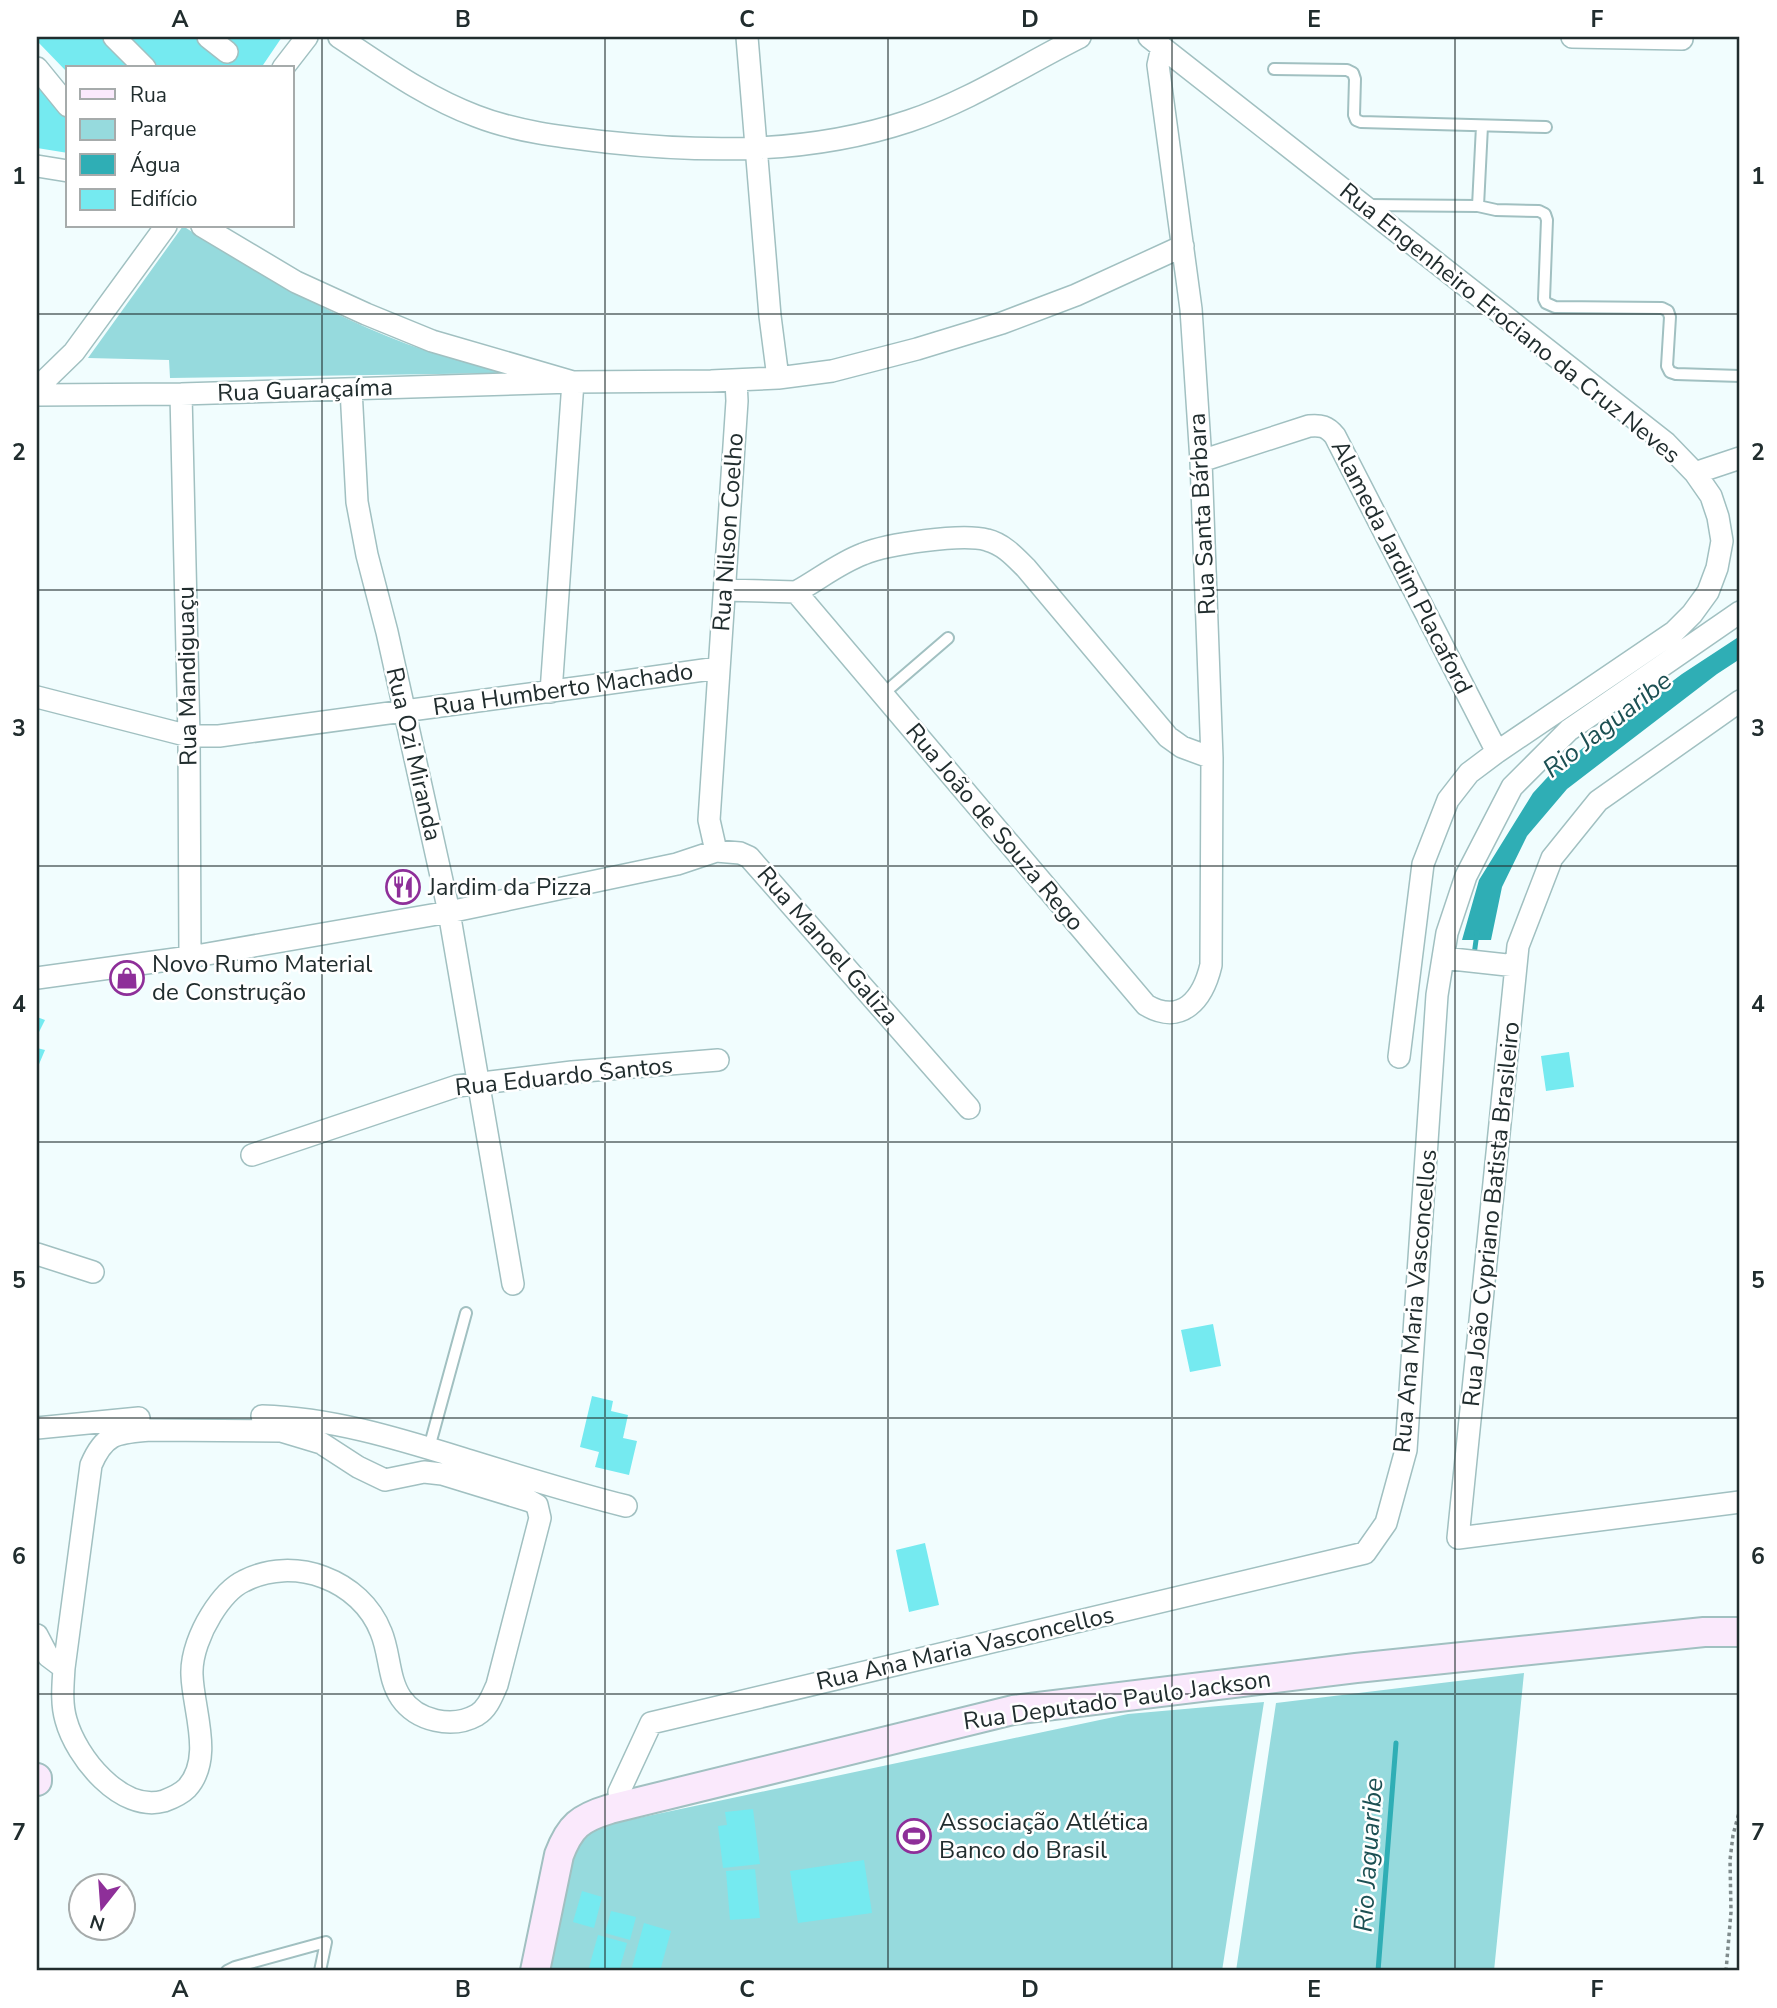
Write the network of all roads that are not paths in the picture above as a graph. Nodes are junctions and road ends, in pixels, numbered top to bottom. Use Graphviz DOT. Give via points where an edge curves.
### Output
graph roads {
  1 [pos="114,37"];
  2 [pos="208,37"];
  3 [pos="307,37"];
  4 [pos="339,37"];
  5 [pos="747,37"];
  6 [pos="1080,37"];
  7 [pos="1572,37"];
  8 [pos="1682,39"];
  9 [pos="1156,42"];
  10 [pos="227,52"];
  11 [pos="143,66"];
  12 [pos="285,66"];
  13 [pos="37,68"];
  14 [pos="1275,69"];
  15 [pos="66,104"];
  16 [pos="1482,126"];
  17 [pos="1546,127"];
  18 [pos="755,150"];
  19 [pos="37,166"];
  20 [pos="66,171"];
  21 [pos="1363,205"];
  22 [pos="1478,206"];
  23 [pos="165,228"];
  24 [pos="205,228"];
  25 [pos="1183,246"];
  26 [pos="1740,376"];
  27 [pos="778,378"];
  28 [pos="736,380"];
  29 [pos="573,382"];
  30 [pos="37,388"];
  31 [pos="351,389"];
  32 [pos="181,394"];
  33 [pos="37,395"];
  34 [pos="1740,458"];
  35 [pos="1201,461"];
  36 [pos="1695,473"];
  37 [pos="725,590"];
  38 [pos="796,592"];
  39 [pos="1740,612"];
  40 [pos="948,638"];
  41 [pos="1680,640"];
  42 [pos="718,668"];
  43 [pos="551,692"];
  44 [pos="883,694"];
  45 [pos="37,697"];
  46 [pos="1740,701"];
  47 [pos="404,709"];
  48 [pos="1555,710"];
  49 [pos="1569,730"];
  50 [pos="190,736"];
  51 [pos="1497,752"];
  52 [pos="1212,758"];
  53 [pos="716,851"];
  54 [pos="449,912"];
  55 [pos="190,957"];
  56 [pos="1446,959"];
  57 [pos="1513,965"];
  58 [pos="37,978"];
  59 [pos="1207,984"];
  60 [pos="1399,1056"];
  61 [pos="718,1060"];
  62 [pos="480,1083"];
  63 [pos="969,1108"];
  64 [pos="252,1155"];
  65 [pos="37,1254"];
  66 [pos="93,1272"];
  67 [pos="513,1284"];
  68 [pos="466,1313"];
  69 [pos="37,1428"];
  70 [pos="429,1448"];
  71 [pos="1740,1502"];
  72 [pos="626,1506"];
  73 [pos="1740,1632"];
  74 [pos="37,1635"];
  75 [pos="64,1668"];
  76 [pos="620,1799"];
  77 [pos="228,1971"];
  78 [pos="320,1971"];
  79 [pos="535,1971"];
  1 -- 11 [label="street"];
  2 -- 10 [label="street"];
  3 -- 12 [label="street"];
  4 -- 18 [label="street" via="436,98 477,117 522,130 651,147"];
  5 -- 18 [label="street"];
  6 -- 18 [label="street" via="909,121 810,144"];
  7 -- 8 [label="street"];
  9 -- 21 [label="street, Rua Engenheiro Erociano da Cruz Neves"];
  9 -- 25 [label="street, Rua Santa Bárbara"];
  13 -- 15 [label="street"];
  14 -- 16 [label="lane" via="1353,72 1354,115 1361,122"];
  16 -- 17 [label="lane"];
  16 -- 22 [label="lane"];
  18 -- 27 [label="street"];
  19 -- 20 [label="street"];
  21 -- 22 [label="lane"];
  21 -- 36 [label="street, Rua Engenheiro Erociano da Cruz Neves" via="1666,443"];
  22 -- 26 [label="lane" via="1545,214 1546,303 1555,307 1662,308 1670,317 1670,372"];
  23 -- 30 [label="street" via="74,352"];
  24 -- 29 [label="street" via="296,282 366,314 432,341"];
  25 -- 27 [label="street, Rua Guaraçaíma" via="1002,323 857,365"];
  25 -- 35 [label="street, Rua Santa Bárbara"];
  27 -- 28 [label="street, Rua Guaraçaíma"];
  28 -- 29 [label="street, Rua Guaraçaíma"];
  28 -- 37 [label="street, Rua Nilson Coelho"];
  29 -- 31 [label="street, Rua Guaraçaíma"];
  29 -- 43 [label="street"];
  31 -- 32 [label="street, Rua Guaraçaíma"];
  31 -- 47 [label="street, Rua Ozi Miranda" via="357,502"];
  32 -- 33 [label="street, Rua Guaraçaíma"];
  32 -- 50 [label="street, Rua Mandiguaçu"];
  34 -- 36 [label="street"];
  35 -- 51 [label="street, Alameda Jardim Placaford" via="1309,426 1329,429"];
  35 -- 52 [label="street, Rua Santa Bárbara"];
  36 -- 41 [label="street, Rua Engenheiro Erociano da Cruz Neves" via="1711,496 1722,541 1708,592"];
  37 -- 38 [label="street"];
  37 -- 42 [label="street, Rua Nilson Coelho"];
  38 -- 44 [label="street, Rua João de Souza Rego"];
  38 -- 52 [label="street" via="878,548 962,537 986,539 1004,547 1026,568 1168,737"];
  39 -- 41 [label="street, Rua Ana Maria Vasconcellos"];
  40 -- 44 [label="lane"];
  41 -- 48 [label="street, Rua Engenheiro Erociano da Cruz Neves"];
  41 -- 49 [label="street, Rua Ana Maria Vasconcellos"];
  42 -- 43 [label="street, Rua Humberto Machado"];
  42 -- 53 [label="street, Rua Nilson Coelho" via="709,820"];
  43 -- 47 [label="street, Rua Humberto Machado"];
  44 -- 59 [label="street, Rua João de Souza Rego" via="1146,1005 1172,1014 1197,998"];
  45 -- 50 [label="street, Rua Humberto Machado"];
  46 -- 57 [label="street, Rua João Cypriano Batista Brasileiro" via="1598,801 1552,858"];
  47 -- 50 [label="street, Rua Humberto Machado" via="219,736"];
  47 -- 54 [label="street, Rua Ozi Miranda"];
  48 -- 49 [label="street"];
  48 -- 51 [label="street, Rua Engenheiro Erociano da Cruz Neves"];
  49 -- 56 [label="street, Rua Ana Maria Vasconcellos" via="1512,787 1466,876 1447,933"];
  50 -- 55 [label="street, Rua Mandiguaçu"];
  51 -- 60 [label="street, Rua Engenheiro Erociano da Cruz Neves" via="1469,773 1448,800 1423,864"];
  52 -- 59 [label="street, Rua Santa Bárbara" via="1211,965"];
  53 -- 54 [label="street, Rua Manoel Galiza" via="677,864"];
  53 -- 63 [label="street, Rua Manoel Galiza" via="750,857"];
  54 -- 55 [label="street, Rua Manoel Galiza"];
  54 -- 62 [label="street, Rua Ozi Miranda"];
  55 -- 58 [label="street, Rua Manoel Galiza"];
  56 -- 57 [label="street"];
  56 -- 76 [label="street, Rua Ana Maria Vasconcellos" via="1437,995 1406,1450 1386,1523 1365,1553 651,1723"];
  57 -- 71 [label="street, Rua João Cypriano Batista Brasileiro" via="1458,1538"];
  61 -- 62 [label="street, Rua Eduardo Santos"];
  62 -- 64 [label="street, Rua Eduardo Santos" via="436,1092"];
  62 -- 67 [label="street, Rua Ozi Miranda"];
  65 -- 66 [label="street"];
  68 -- 70 [label="lane"];
  69 -- 70 [label="street" via="177,1415 279,1417 360,1429"];
  70 -- 72 [label="street"];
  73 -- 76 [label="main road, Rua Deputado Paulo Jackson" via="1446,1658 1013,1710"];
  74 -- 75 [label="street" via="48,1656"];
  75 -- 75 [label="street" via="66,1722 84,1756 119,1793 156,1803 171,1798 186,1789 200,1758 192,1673 206,1623 221,1599 242,1581 267,1572 296,1571 350,1589 369,1608 381,1631 393,1682 414,1711 427,1719 460,1721 490,1702 498,1685 540,1511 530,1501 442,1474 424,1472 385,1479 321,1443 281,1431 150,1430 111,1436 91,1465"];
  76 -- 79 [label="main road, Rua Deputado Paulo Jackson" via="589,1815 565,1840"];
  77 -- 78 [label="lane" via="326,1942"];
}
